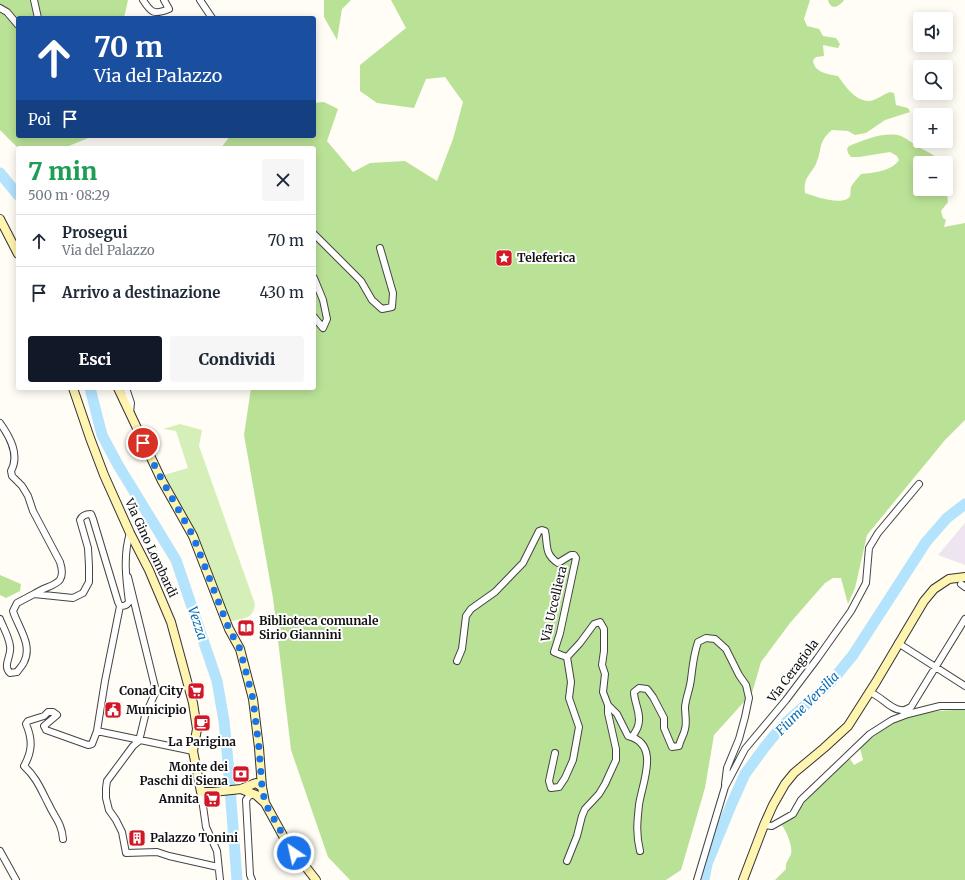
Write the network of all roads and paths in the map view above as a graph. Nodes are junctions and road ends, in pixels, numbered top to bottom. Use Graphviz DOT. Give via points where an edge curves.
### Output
graph roads {
  1 [pos="34,0"];
  2 [pos="142,0"];
  3 [pos="164,0"];
  4 [pos="200,0"];
  5 [pos="0,8"];
  6 [pos="38,16"];
  7 [pos="211,16"];
  8 [pos="16,23"];
  9 [pos="0,219"];
  10 [pos="316,236"];
  11 [pos="380,248"];
  12 [pos="16,250"];
  13 [pos="316,283"];
  14 [pos="316,319"];
  15 [pos="74,390"];
  16 [pos="119,390"];
  17 [pos="127,390"];
  18 [pos="130,415"];
  19 [pos="0,423"];
  20 [pos="919,484"];
  21 [pos="130,533"];
  22 [pos="125,572"];
  23 [pos="964,583"];
  24 [pos="34,594"];
  25 [pos="120,606"];
  26 [pos="0,619"];
  27 [pos="965,619"];
  28 [pos="898,643"];
  29 [pos="567,657"];
  30 [pos="457,661"];
  31 [pos="936,666"];
  32 [pos="965,686"];
  33 [pos="869,692"];
  34 [pos="608,705"];
  35 [pos="965,706"];
  36 [pos="97,731"];
  37 [pos="632,737"];
  38 [pos="139,741"];
  39 [pos="193,751"];
  40 [pos="555,753"];
  41 [pos="262,787"];
  42 [pos="725,787"];
  43 [pos="241,789"];
  44 [pos="201,792"];
  45 [pos="254,794"];
  46 [pos="265,803"];
  47 [pos="764,825"];
  48 [pos="63,839"];
  49 [pos="0,850"];
  50 [pos="640,851"];
  51 [pos="567,861"];
  52 [pos="218,867"];
  53 [pos="219,878"];
  54 [pos="16,880"];
  55 [pos="252,880"];
  56 [pos="316,880"];
  57 [pos="697,880"];
  58 [pos="743,880"];
  1 -- 6 [label="street"];
  2 -- 3 [label="street" via="154,13 169,9"];
  4 -- 7 [label="street"];
  5 -- 8 [label="street"];
  9 -- 12 [label="main road"];
  10 -- 11 [label="street" via="361,281 372,300 382,309 392,307 393,293"];
  13 -- 14 [label="street" via="323,300 326,319 323,328"];
  15 -- 21 [label="main road, Via Gino Lombardi" via="104,476"];
  16 -- 18 [label="main road"];
  17 -- 18 [label="street"];
  18 -- 41 [label="main road" via="193,536 229,629 240,649 253,699"];
  19 -- 24 [label="street" via="16,455 12,476 28,496 62,570 60,581"];
  20 -- 42 [label="street, Via Ceragiola" via="878,533 869,548 866,583 858,600 786,700 745,749"];
  21 -- 22 [label="street"];
  21 -- 39 [label="main road, Via Gino Lombardi" via="171,622 193,703 197,729"];
  22 -- 25 [label="street" via="129,602"];
  22 -- 38 [label="street" via="130,579 156,691 145,716"];
  23 -- 28 [label="main road" via="949,579 934,589"];
  24 -- 25 [label="street" via="73,598 83,593 89,582 89,566 88,548 80,520 86,514 91,514"];
  24 -- 26 [label="street" via="17,603 13,610 27,643 24,662 17,672 10,673 7,670 10,646"];
  25 -- 36 [label="street"];
  27 -- 31 [label="street"];
  28 -- 31 [label="street"];
  28 -- 33 [label="main road"];
  29 -- 30 [label="street, Via Uccelliera" via="554,652 576,558 571,555 558,563 552,559 547,550 545,531 542,530 539,531 523,563 507,582 471,609 466,616 462,649"];
  29 -- 34 [label="street" via="594,624 600,622 604,629 603,692"];
  29 -- 40 [label="street" via="569,698 579,727 573,760 565,778 559,786 551,788"];
  31 -- 32 [label="street"];
  31 -- 33 [label="street" via="911,707 903,711 897,710"];
  33 -- 47 [label="main road" via="848,726 785,784"];
  34 -- 37 [label="street" via="617,714 628,736"];
  34 -- 51 [label="street" via="616,760 599,794 585,808"];
  35 -- 47 [label="street" via="940,706 892,720 870,734 801,800 793,814 772,826"];
  36 -- 38 [label="street"];
  36 -- 48 [label="street" via="92,744 88,745 46,730 44,726 56,715 53,712 48,712 26,724 32,748 24,766 41,787 62,830"];
  37 -- 42 [label="street" via="638,726 639,712 634,692 639,688 647,689 664,718 664,728 672,747 679,746 686,728 686,698 692,680 692,664 698,642 706,638 715,640 726,649 746,685 749,698 739,740 727,768"];
  37 -- 50 [label="street" via="644,746 648,762 637,821"];
  38 -- 39 [label="street"];
  38 -- 52 [label="street" via="107,781 106,788 109,810 122,832 126,853 157,852"];
  39 -- 44 [label="main road, Via Gino Lombardi"];
  41 -- 43 [label="main road" via="256,783"];
  41 -- 45 [label="main road" via="260,792"];
  41 -- 46 [label="main road"];
  42 -- 57 [label="street, Via Ceragiola"];
  43 -- 44 [label="main road"];
  43 -- 45 [label="main road"];
  44 -- 52 [label="street" via="206,827 217,851"];
  45 -- 46 [label="main road"];
  45 -- 55 [label="street" via="246,800"];
  46 -- 56 [label="main road" via="287,842"];
  47 -- 58 [label="main road"];
  49 -- 54 [label="street"];
  52 -- 53 [label="street"];
}
